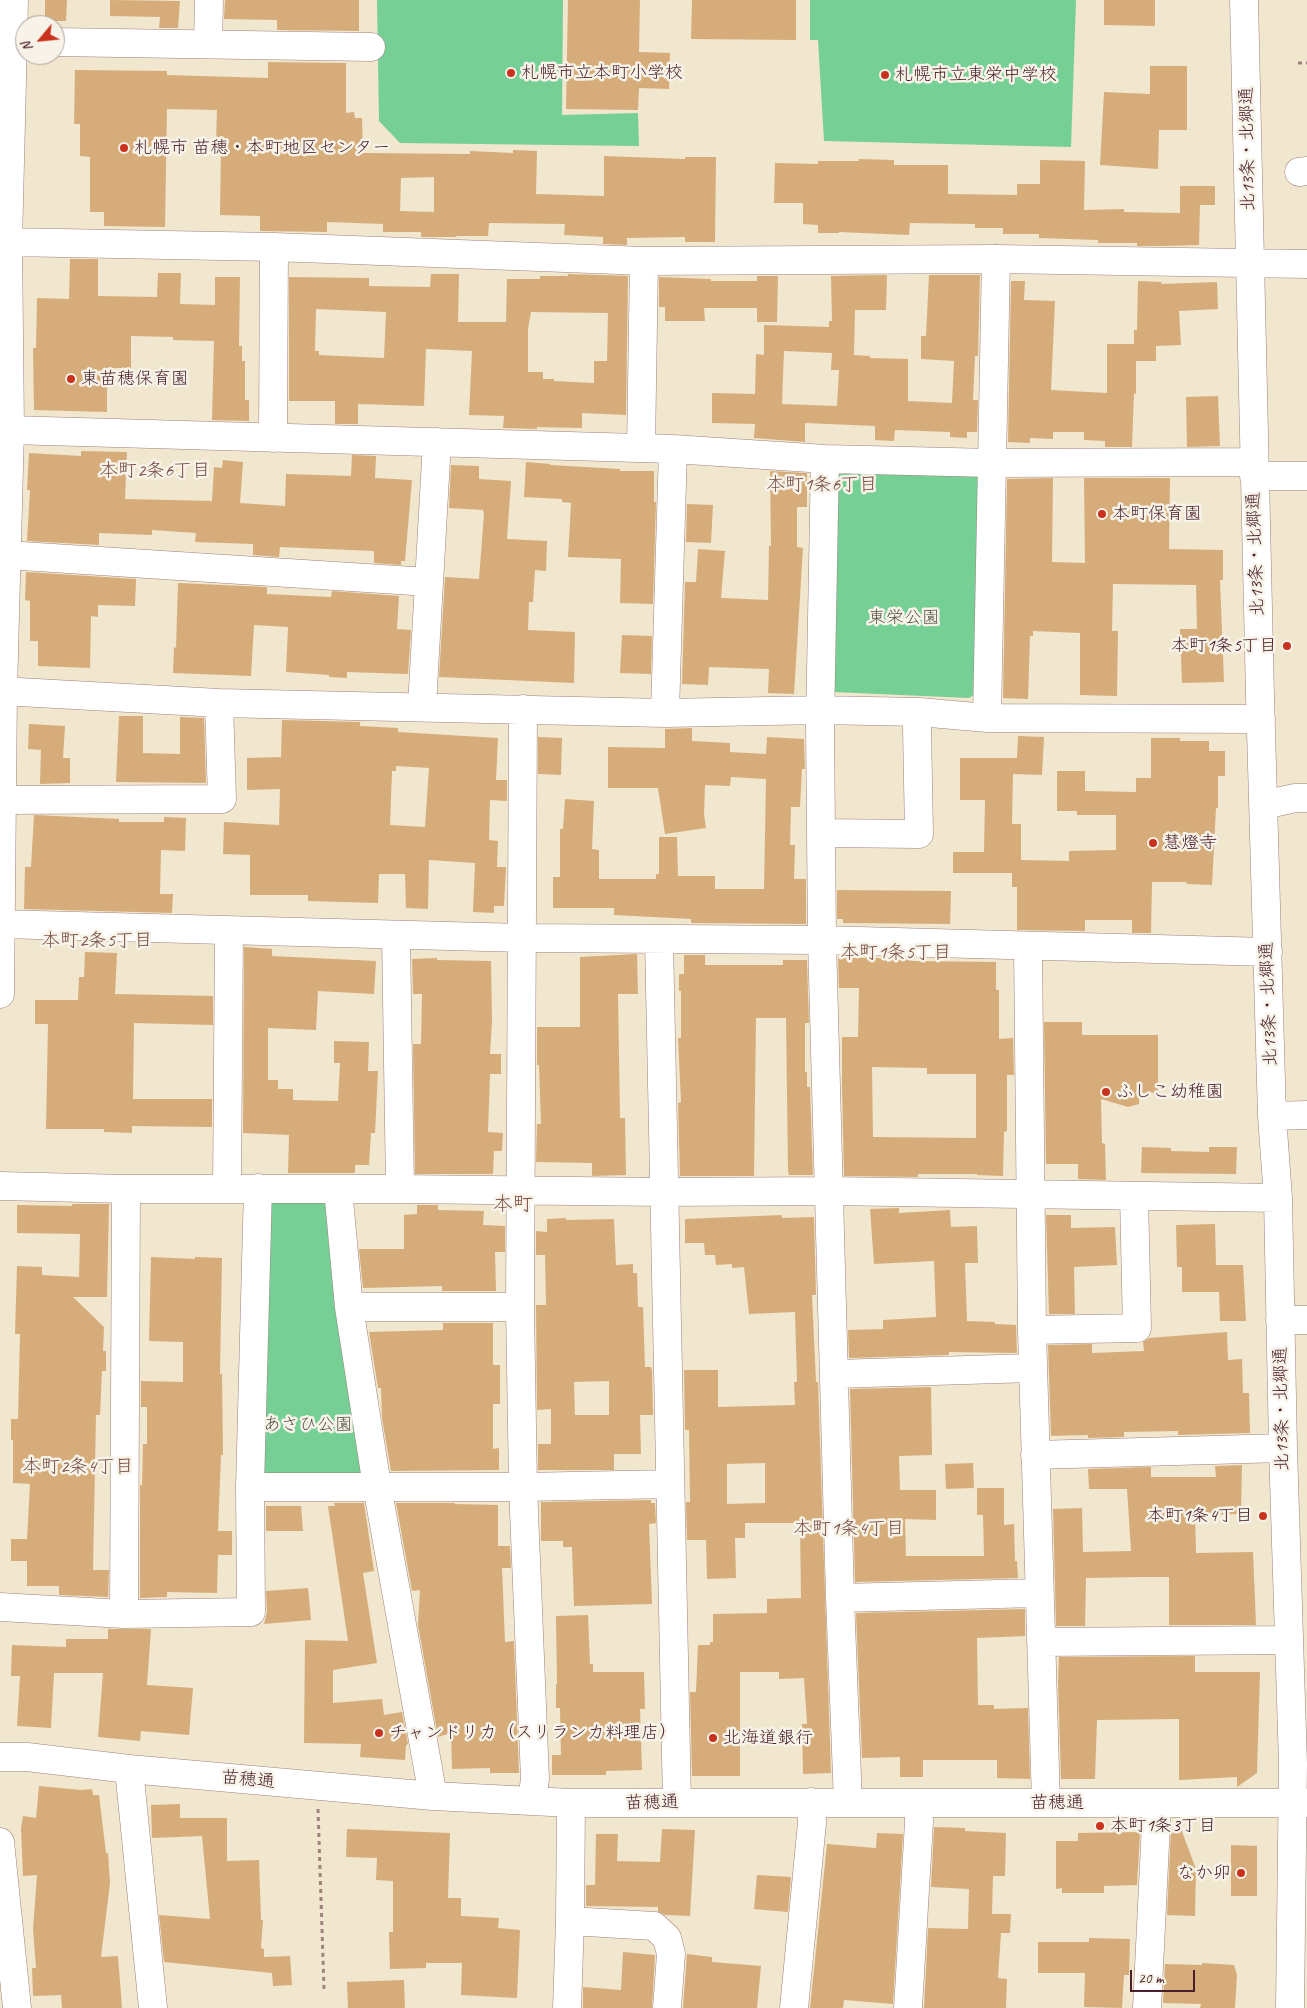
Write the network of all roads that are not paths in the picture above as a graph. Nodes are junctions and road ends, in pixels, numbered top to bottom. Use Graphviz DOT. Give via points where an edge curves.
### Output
graph roads {
  1 [pos="14,0"];
  2 [pos="209,0"];
  3 [pos="1244,0"];
  4 [pos="16,15"];
  5 [pos="65,42"];
  6 [pos="208,44"];
  7 [pos="371,47"];
  8 [pos="15,53"];
  9 [pos="6,79"];
  10 [pos="8,242"];
  11 [pos="274,247"];
  12 [pos="996,259"];
  13 [pos="644,261"];
  14 [pos="1251,263"];
  15 [pos="1307,264"];
  16 [pos="10,430"];
  17 [pos="273,438"];
  18 [pos="437,442"];
  19 [pos="641,448"];
  20 [pos="673,449"];
  21 [pos="825,459"];
  22 [pos="992,463"];
  23 [pos="1254,469"];
  24 [pos="1307,476"];
  25 [pos="6,555"];
  26 [pos="429,582"];
  27 [pos="1,691"];
  28 [pos="219,702"];
  29 [pos="422,706"];
  30 [pos="523,709"];
  31 [pos="820,710"];
  32 [pos="918,712"];
  33 [pos="664,713"];
  34 [pos="987,718"];
  35 [pos="1261,719"];
  36 [pos="1307,798"];
  37 [pos="2,800"];
  38 [pos="1264,805"];
  39 [pos="821,833"];
  40 [pos="1,918"];
  41 [pos="229,931"];
  42 [pos="396,934"];
  43 [pos="523,938"];
  44 [pos="659,939"];
  45 [pos="822,940"];
  46 [pos="1028,946"];
  47 [pos="1268,952"];
  48 [pos="0,994"];
  49 [pos="1307,1115"];
  50 [pos="1272,1116"];
  51 [pos="0,1186"];
  52 [pos="227,1188"];
  53 [pos="258,1188"];
  54 [pos="400,1188"];
  55 [pos="126,1189"];
  56 [pos="338,1189"];
  57 [pos="520,1190"];
  58 [pos="663,1192"];
  59 [pos="829,1192"];
  60 [pos="1029,1193"];
  61 [pos="1134,1196"];
  62 [pos="1278,1198"];
  63 [pos="520,1306"];
  64 [pos="349,1307"];
  65 [pos="1280,1320"];
  66 [pos="1307,1320"];
  67 [pos="1032,1330"];
  68 [pos="1033,1368"];
  69 [pos="834,1374"];
  70 [pos="1283,1448"];
  71 [pos="1035,1455"];
  72 [pos="669,1484"];
  73 [pos="377,1486"];
  74 [pos="250,1487"];
  75 [pos="523,1487"];
  76 [pos="1297,1542"];
  77 [pos="1039,1593"];
  78 [pos="840,1598"];
  79 [pos="0,1608"];
  80 [pos="124,1614"];
  81 [pos="1289,1640"];
  82 [pos="1041,1642"];
  83 [pos="0,1757"];
  84 [pos="129,1769"];
  85 [pos="433,1796"];
  86 [pos="532,1801"];
  87 [pos="677,1802"];
  88 [pos="810,1802"];
  89 [pos="848,1802"];
  90 [pos="571,1803"];
  91 [pos="918,1803"];
  92 [pos="1046,1803"];
  93 [pos="1157,1803"];
  94 [pos="1300,1803"];
  95 [pos="0,1842"];
  96 [pos="570,1921"];
  97 [pos="4,1925"];
  98 [pos="17,2008"];
  99 [pos="153,2008"];
  100 [pos="567,2008"];
  101 [pos="667,2008"];
  102 [pos="794,2008"];
  103 [pos="908,2008"];
  104 [pos="1147,2008"];
  105 [pos="1290,2008"];
  1 -- 4 [label="street"];
  2 -- 6 [label="street"];
  3 -- 14 [label="street, 北13条・北郷通"];
  5 -- 6 [label="street"];
  6 -- 7 [label="street"];
  8 -- 9 [label="street"];
  9 -- 10 [label="street"];
  10 -- 11 [label="street"];
  10 -- 16 [label="street"];
  11 -- 13 [label="street"];
  11 -- 17 [label="street"];
  12 -- 13 [label="street"];
  12 -- 14 [label="street"];
  12 -- 22 [label="street"];
  13 -- 19 [label="street"];
  14 -- 15 [label="street"];
  14 -- 23 [label="street, 北13条・北郷通"];
  16 -- 17 [label="street"];
  16 -- 25 [label="street"];
  17 -- 18 [label="street"];
  18 -- 19 [label="street"];
  18 -- 26 [label="street"];
  19 -- 20 [label="street"];
  20 -- 21 [label="street"];
  20 -- 33 [label="street"];
  21 -- 22 [label="street"];
  21 -- 31 [label="street"];
  22 -- 23 [label="street"];
  22 -- 34 [label="street"];
  23 -- 24 [label="street"];
  23 -- 35 [label="street, 北13条・北郷通"];
  25 -- 26 [label="street"];
  25 -- 27 [label="street"];
  26 -- 29 [label="street"];
  27 -- 28 [label="street"];
  27 -- 37 [label="street"];
  28 -- 29 [label="street"];
  28 -- 37 [label="street" via="222,799"];
  29 -- 30 [label="street"];
  30 -- 33 [label="street"];
  30 -- 43 [label="street"];
  31 -- 32 [label="street"];
  31 -- 33 [label="street"];
  31 -- 39 [label="street"];
  32 -- 34 [label="street"];
  32 -- 39 [label="street" via="919,834"];
  34 -- 35 [label="street"];
  35 -- 38 [label="street, 北13条・北郷通"];
  36 -- 38 [label="street"];
  37 -- 40 [label="street"];
  38 -- 47 [label="street, 北13条・北郷通"];
  39 -- 45 [label="street"];
  40 -- 41 [label="street"];
  40 -- 48 [label="street"];
  41 -- 42 [label="street"];
  41 -- 52 [label="street"];
  42 -- 43 [label="street"];
  42 -- 54 [label="street"];
  43 -- 44 [label="street"];
  43 -- 57 [label="street"];
  44 -- 45 [label="street"];
  44 -- 58 [label="street"];
  45 -- 46 [label="street"];
  45 -- 59 [label="street"];
  46 -- 47 [label="street"];
  46 -- 60 [label="street"];
  47 -- 50 [label="street, 北13条・北郷通"];
  49 -- 50 [label="street"];
  50 -- 62 [label="street, 北13条・北郷通"];
  51 -- 55 [label="street"];
  52 -- 53 [label="street"];
  52 -- 55 [label="street"];
  53 -- 56 [label="street"];
  53 -- 74 [label="street"];
  54 -- 56 [label="street"];
  54 -- 57 [label="street"];
  55 -- 80 [label="street"];
  56 -- 64 [label="street"];
  57 -- 58 [label="street"];
  57 -- 63 [label="street"];
  58 -- 59 [label="street"];
  58 -- 72 [label="street"];
  59 -- 60 [label="street"];
  59 -- 69 [label="street"];
  60 -- 61 [label="street"];
  60 -- 67 [label="street"];
  61 -- 62 [label="street"];
  61 -- 67 [label="street" via="1137,1328"];
  62 -- 65 [label="street, 北13条・北郷通"];
  63 -- 64 [label="street"];
  63 -- 75 [label="street"];
  64 -- 73 [label="street"];
  65 -- 66 [label="street"];
  65 -- 70 [label="street, 北13条・北郷通"];
  67 -- 68 [label="street"];
  68 -- 69 [label="street"];
  68 -- 71 [label="street"];
  69 -- 78 [label="street"];
  70 -- 71 [label="street"];
  70 -- 76 [label="street, 北13条・北郷通"];
  71 -- 77 [label="street"];
  72 -- 75 [label="street"];
  72 -- 87 [label="street"];
  73 -- 74 [label="street"];
  73 -- 75 [label="street"];
  73 -- 85 [label="street"];
  74 -- 80 [label="street" via="251,1612"];
  75 -- 86 [label="street" via="535,1779"];
  76 -- 81 [label="street, 北13条・北郷通"];
  77 -- 78 [label="street"];
  77 -- 82 [label="street"];
  78 -- 89 [label="street"];
  79 -- 80 [label="street"];
  81 -- 82 [label="street"];
  81 -- 94 [label="street, 北13条・北郷通"];
  82 -- 92 [label="street"];
  83 -- 84 [label="street, 苗穂通" via="27,1757"];
  84 -- 85 [label="street, 苗穂通"];
  84 -- 99 [label="street"];
  85 -- 86 [label="street, 苗穂通"];
  86 -- 90 [label="street, 苗穂通"];
  87 -- 88 [label="street, 苗穂通"];
  87 -- 90 [label="street, 苗穂通"];
  88 -- 89 [label="street, 苗穂通"];
  88 -- 102 [label="street" via="812,1823"];
  89 -- 91 [label="street, 苗穂通"];
  90 -- 96 [label="street"];
  91 -- 92 [label="street, 苗穂通"];
  91 -- 103 [label="street"];
  92 -- 93 [label="street, 苗穂通"];
  93 -- 94 [label="street, 苗穂通"];
  93 -- 104 [label="street"];
  94 -- 105 [label="street, 北13条・北郷通"];
  95 -- 97 [label="street"];
  96 -- 100 [label="street"];
  96 -- 101 [label="street" via="654,1926 667,1938 671,1954"];
  97 -- 98 [label="street"];
}
